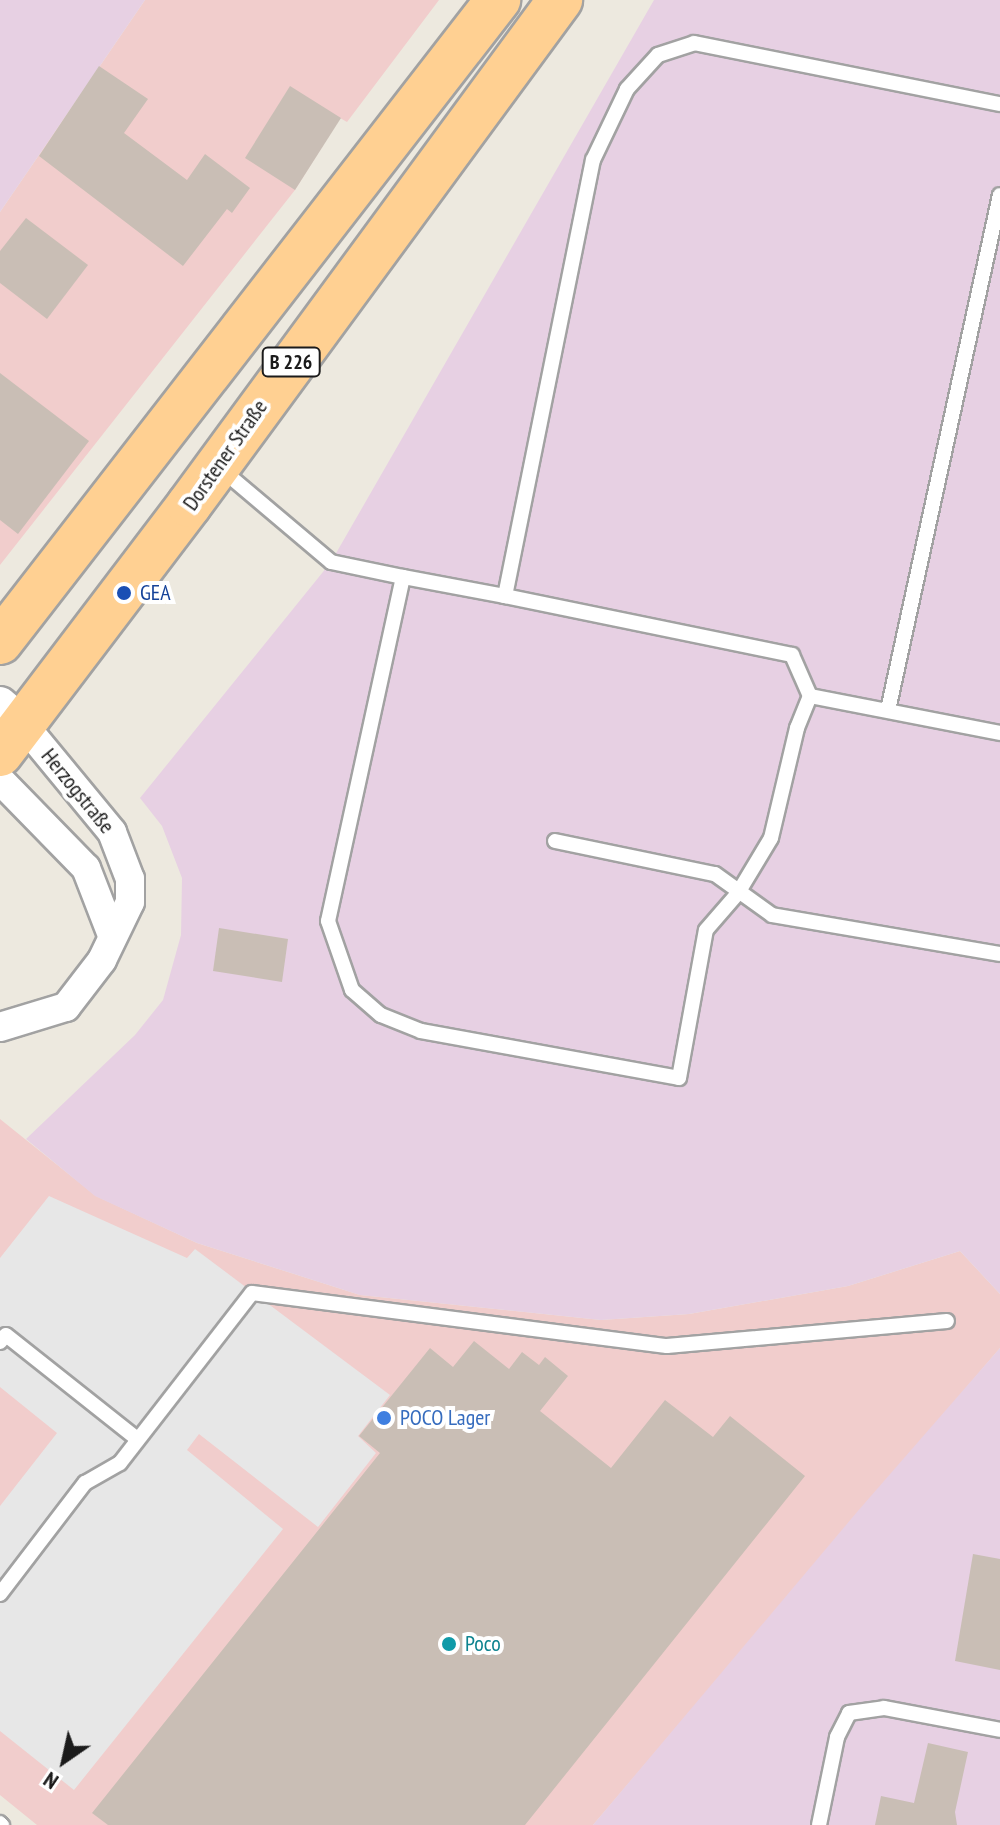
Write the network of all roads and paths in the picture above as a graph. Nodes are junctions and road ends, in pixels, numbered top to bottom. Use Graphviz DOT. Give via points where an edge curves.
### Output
graph roads {
  1 [pos="498,0"];
  2 [pos="560,0"];
  3 [pos="1000,104"];
  4 [pos="1000,195"];
  5 [pos="217,466"];
  6 [pos="403,577"];
  7 [pos="505,596"];
  8 [pos="0,642"];
  9 [pos="810,696"];
  10 [pos="888,710"];
  11 [pos="8,727"];
  12 [pos="1000,733"];
  13 [pos="0,780"];
  14 [pos="555,841"];
  15 [pos="738,893"];
  16 [pos="112,935"];
  17 [pos="1000,954"];
  18 [pos="0,1027"];
  19 [pos="947,1321"];
  20 [pos="0,1342"];
  21 [pos="137,1439"];
  22 [pos="0,1594"];
  23 [pos="1000,1730"];
  24 [pos="819,1825"];
  1 -- 8 [label="main road, B 226"];
  2 -- 5 [label="main road, Dorstener Straße / B 226"];
  3 -- 7 [label="lane" via="694,43 658,55 627,89 593,160"];
  4 -- 10 [label="lane"];
  5 -- 6 [label="lane" via="331,562"];
  5 -- 11 [label="main road, Dorstener Straße / B 226"];
  6 -- 7 [label="lane"];
  6 -- 15 [label="lane" via="328,921 352,990 381,1015 421,1031 679,1078 706,930"];
  7 -- 9 [label="lane" via="792,655"];
  9 -- 10 [label="lane"];
  9 -- 15 [label="lane" via="771,838"];
  10 -- 12 [label="lane"];
  11 -- 16 [label="street, Herzogstraße" via="119,844 130,879 130,902"];
  13 -- 16 [label="street, Herzogstraße" via="86,868"];
  14 -- 15 [label="lane" via="715,874"];
  15 -- 17 [label="lane" via="772,915"];
  16 -- 18 [label="street, Herzogstraße" via="83,989 66,1007"];
  19 -- 21 [label="lane" via="667,1346 252,1293"];
  20 -- 21 [label="lane" via="6,1335"];
  21 -- 22 [label="lane" via="120,1463 85,1483"];
  23 -- 24 [label="lane" via="884,1708 849,1713 837,1737"];
}
